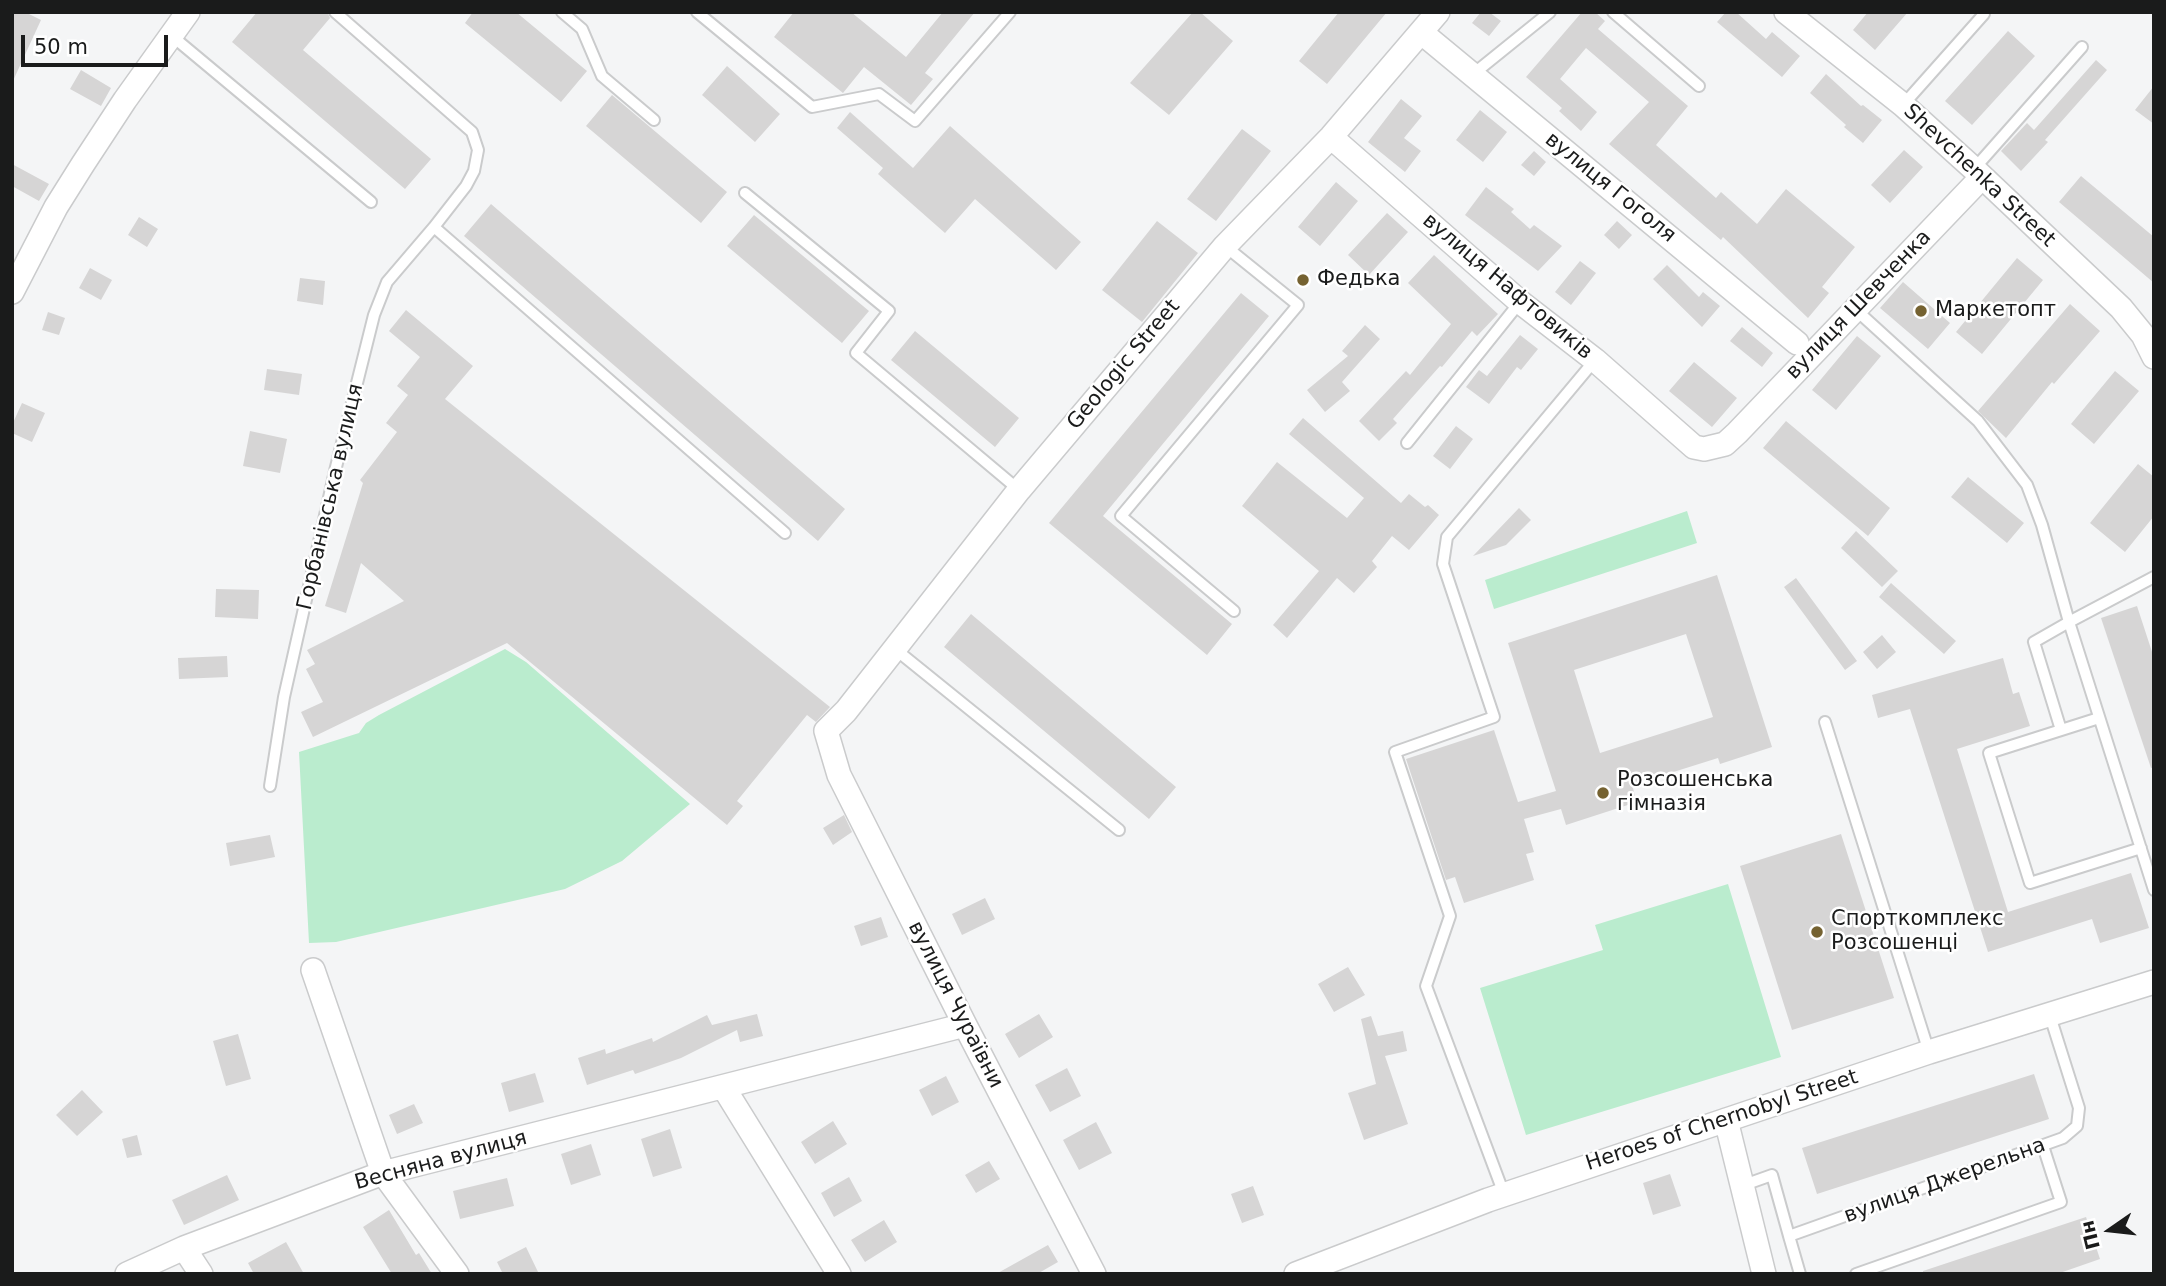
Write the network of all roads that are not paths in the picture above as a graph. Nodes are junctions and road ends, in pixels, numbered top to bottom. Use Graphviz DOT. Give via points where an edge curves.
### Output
graph roads {
  1 [pos="188,12"];
  2 [pos="335,12"];
  3 [pos="562,12"];
  4 [pos="697,12"];
  5 [pos="1010,12"];
  6 [pos="1438,12"];
  7 [pos="1550,12"];
  8 [pos="1613,12"];
  9 [pos="1786,12"];
  10 [pos="1984,14"];
  11 [pos="1422,33"];
  12 [pos="172,36"];
  13 [pos="2082,47"];
  14 [pos="1472,75"];
  15 [pos="1699,86"];
  16 [pos="1903,105"];
  17 [pos="654,120"];
  18 [pos="1331,137"];
  19 [pos="1978,173"];
  20 [pos="745,193"];
  21 [pos="371,202"];
  22 [pos="434,227"];
  23 [pos="1225,246"];
  24 [pos="12,292"];
  25 [pos="1520,302"];
  26 [pos="1856,309"];
  27 [pos="1797,343"];
  28 [pos="2151,345"];
  29 [pos="1595,360"];
  30 [pos="1683,438"];
  31 [pos="1407,443"];
  32 [pos="1019,490"];
  33 [pos="785,533"];
  34 [pos="2154,578"];
  35 [pos="1234,611"];
  36 [pos="2068,622"];
  37 [pos="895,649"];
  38 [pos="2099,718"];
  39 [pos="1825,722"];
  40 [pos="2061,730"];
  41 [pos="826,732"];
  42 [pos="270,786"];
  43 [pos="1119,830"];
  44 [pos="2141,848"];
  45 [pos="2154,890"];
  46 [pos="313,970"];
  47 [pos="2154,982"];
  48 [pos="2050,1016"];
  49 [pos="965,1025"];
  50 [pos="1929,1052"];
  51 [pos="723,1088"];
  52 [pos="1726,1120"];
  53 [pos="2043,1146"];
  54 [pos="383,1173"];
  55 [pos="1744,1185"];
  56 [pos="1504,1194"];
  57 [pos="1789,1236"];
  58 [pos="184,1248"];
  59 [pos="127,1274"];
  60 [pos="201,1274"];
  61 [pos="457,1274"];
  62 [pos="839,1274"];
  63 [pos="1094,1274"];
  64 [pos="1296,1274"];
  65 [pos="1764,1274"];
  66 [pos="1800,1274"];
  67 [pos="1856,1274"];
  1 -- 12 [label="street"];
  2 -- 22 [label="lane, Горбанівська вулиця" via="472,132 478,150 474,171"];
  3 -- 17 [label="lane" via="582,29 602,76"];
  4 -- 5 [label="lane" via="812,107 879,94 915,121"];
  6 -- 11 [label="street, Geologic Street"];
  7 -- 14 [label="lane"];
  8 -- 15 [label="lane"];
  9 -- 16 [label="street, Shevchenka Street"];
  10 -- 16 [label="lane"];
  11 -- 14 [label="street, вулиця Гоголя"];
  11 -- 18 [label="street, Geologic Street"];
  12 -- 21 [label="lane"];
  12 -- 24 [label="street" via="56,207"];
  13 -- 19 [label="lane"];
  14 -- 27 [label="street, вулиця Гоголя"];
  16 -- 19 [label="street, Shevchenka Street"];
  18 -- 23 [label="street, Geologic Street"];
  18 -- 25 [label="street, вулиця Нафтовиків"];
  19 -- 26 [label="street, вулиця Шевченка"];
  19 -- 28 [label="street, Shevchenka Street" via="2121,308"];
  20 -- 32 [label="lane" via="889,311 856,353"];
  22 -- 33 [label="lane"];
  22 -- 42 [label="lane, Горбанівська вулиця" via="387,282 374,315 284,697"];
  23 -- 32 [label="street, Geologic Street"];
  23 -- 35 [label="lane" via="1298,306 1121,516"];
  25 -- 29 [label="street, вулиця Нафтовиків"];
  25 -- 31 [label="lane"];
  26 -- 30 [label="street, вулиця Шевченка" via="1726,444 1694,447"];
  26 -- 36 [label="lane" via="1978,421 2027,485"];
  29 -- 30 [label="street, вулиця Нафтовиків"];
  29 -- 56 [label="lane" via="1447,537 1443,564 1494,717 1395,752 1450,916 1426,986"];
  32 -- 37 [label="street, Geologic Street"];
  34 -- 36 [label="lane"];
  36 -- 38 [label="lane"];
  36 -- 40 [label="lane" via="2034,642"];
  37 -- 41 [label="street, Geologic Street"];
  37 -- 43 [label="lane"];
  38 -- 40 [label="lane"];
  38 -- 44 [label="lane"];
  39 -- 50 [label="lane"];
  40 -- 44 [label="lane" via="1989,753 2030,883"];
  41 -- 49 [label="street, вулиця Чураївни" via="839,775"];
  44 -- 45 [label="lane"];
  46 -- 54 [label="street"];
  47 -- 48 [label="street, Heroes of Chernobyl Street"];
  48 -- 50 [label="street, Heroes of Chernobyl Street"];
  48 -- 53 [label="lane, вулиця Джерельна" via="2079,1108 2077,1126"];
  49 -- 51 [label="street, Весняна вулиця"];
  49 -- 63 [label="street, вулиця Чураївни"];
  50 -- 52 [label="street, Heroes of Chernobyl Street"];
  51 -- 54 [label="street, Весняна вулиця"];
  51 -- 62 [label="street"];
  52 -- 55 [label="street"];
  52 -- 56 [label="street, Heroes of Chernobyl Street"];
  53 -- 57 [label="lane, вулиця Джерельна"];
  53 -- 67 [label="lane" via="2062,1202"];
  54 -- 58 [label="street, Весняна вулиця"];
  54 -- 61 [label="street"];
  55 -- 57 [label="lane" via="1772,1175"];
  55 -- 65 [label="street"];
  56 -- 64 [label="street, Heroes of Chernobyl Street"];
  57 -- 66 [label="lane"];
  58 -- 59 [label="street, Весняна вулиця"];
  58 -- 60 [label="street"];
}
